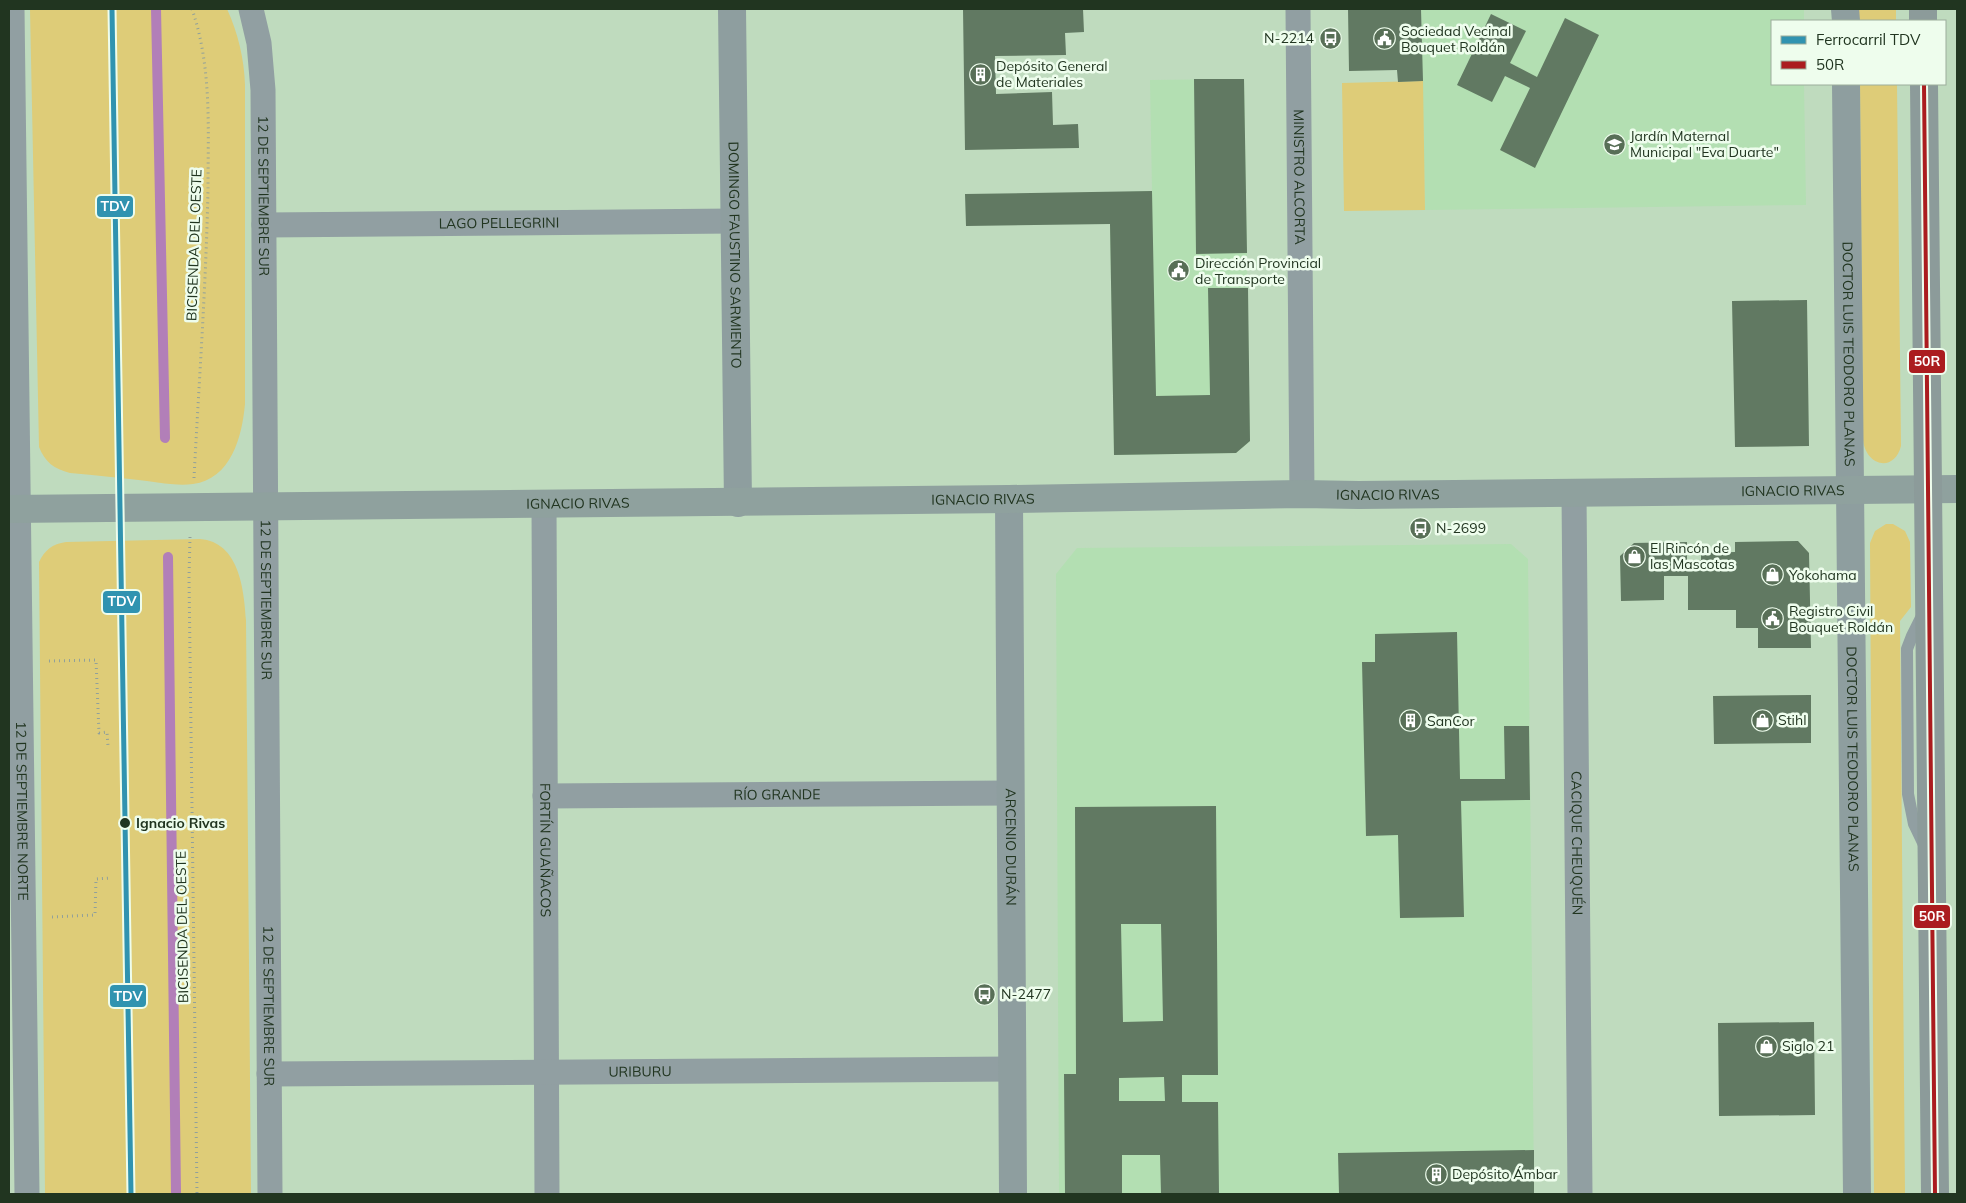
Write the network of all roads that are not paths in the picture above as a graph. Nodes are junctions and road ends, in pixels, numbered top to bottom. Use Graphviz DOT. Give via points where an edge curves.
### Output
graph roads {
  1 [pos="12,9"];
  2 [pos="251,9"];
  3 [pos="732,9"];
  4 [pos="1298,9"];
  5 [pos="1846,85"];
  6 [pos="1924,85"];
  7 [pos="11,139"];
  8 [pos="735,221"];
  9 [pos="264,225"];
  10 [pos="1928,489"];
  11 [pos="1957,489"];
  12 [pos="1851,490"];
  13 [pos="1574,493"];
  14 [pos="1302,494"];
  15 [pos="1009,500"];
  16 [pos="738,502"];
  17 [pos="544,505"];
  18 [pos="266,508"];
  19 [pos="14,509"];
  20 [pos="1011,793"];
  21 [pos="545,796"];
  22 [pos="1013,1069"];
  23 [pos="546,1072"];
  24 [pos="269,1074"];
  25 [pos="17,1079"];
  26 [pos="27,1194"];
  27 [pos="270,1194"];
  28 [pos="547,1194"];
  29 [pos="1014,1194"];
  30 [pos="1580,1194"];
  31 [pos="1856,1194"];
  32 [pos="1935,1194"];
  1 -- 7 [label="street, 12 DE SEPTIEMBRE NORTE"];
  2 -- 9 [label="street, 12 DE SEPTIEMBRE SUR" via="262,66"];
  3 -- 8 [label="street, DOMINGO FAUSTINO SARMIENTO"];
  4 -- 14 [label="street, MINISTRO ALCORTA"];
  5 -- 12 [label="street, DOCTOR LUIS TEODORO PLANAS"];
  6 -- 10 [label="highway"];
  7 -- 19 [label="street, 12 DE SEPTIEMBRE NORTE"];
  8 -- 9 [label="street, LAGO PELLEGRINI"];
  8 -- 16 [label="street, DOMINGO FAUSTINO SARMIENTO"];
  9 -- 18 [label="street, 12 DE SEPTIEMBRE SUR"];
  10 -- 11 [label="main road, IGNACIO RIVAS"];
  10 -- 12 [label="main road, IGNACIO RIVAS"];
  10 -- 32 [label="highway"];
  12 -- 13 [label="main road, IGNACIO RIVAS"];
  12 -- 31 [label="street, DOCTOR LUIS TEODORO PLANAS"];
  13 -- 14 [label="main road, IGNACIO RIVAS"];
  13 -- 30 [label="street, CACIQUE CHEUQUÉN"];
  14 -- 15 [label="main road, IGNACIO RIVAS"];
  15 -- 16 [label="main road, IGNACIO RIVAS"];
  15 -- 20 [label="street, ARCENIO DURÁN"];
  16 -- 17 [label="main road, IGNACIO RIVAS"];
  17 -- 18 [label="main road, IGNACIO RIVAS"];
  17 -- 21 [label="street, FORTÍN GUAÑACOS"];
  18 -- 19 [label="main road, IGNACIO RIVAS"];
  18 -- 24 [label="street, 12 DE SEPTIEMBRE SUR"];
  19 -- 25 [label="street, 12 DE SEPTIEMBRE NORTE" via="24,918"];
  20 -- 21 [label="street, RÍO GRANDE"];
  20 -- 22 [label="street, ARCENIO DURÁN"];
  21 -- 23 [label="street, FORTÍN GUAÑACOS"];
  22 -- 23 [label="street, URIBURU"];
  22 -- 29 [label="street, ARCENIO DURÁN"];
  23 -- 24 [label="street, URIBURU"];
  23 -- 28 [label="street, FORTÍN GUAÑACOS"];
  24 -- 27 [label="street, 12 DE SEPTIEMBRE SUR"];
  25 -- 26 [label="street, 12 DE SEPTIEMBRE NORTE"];
}
